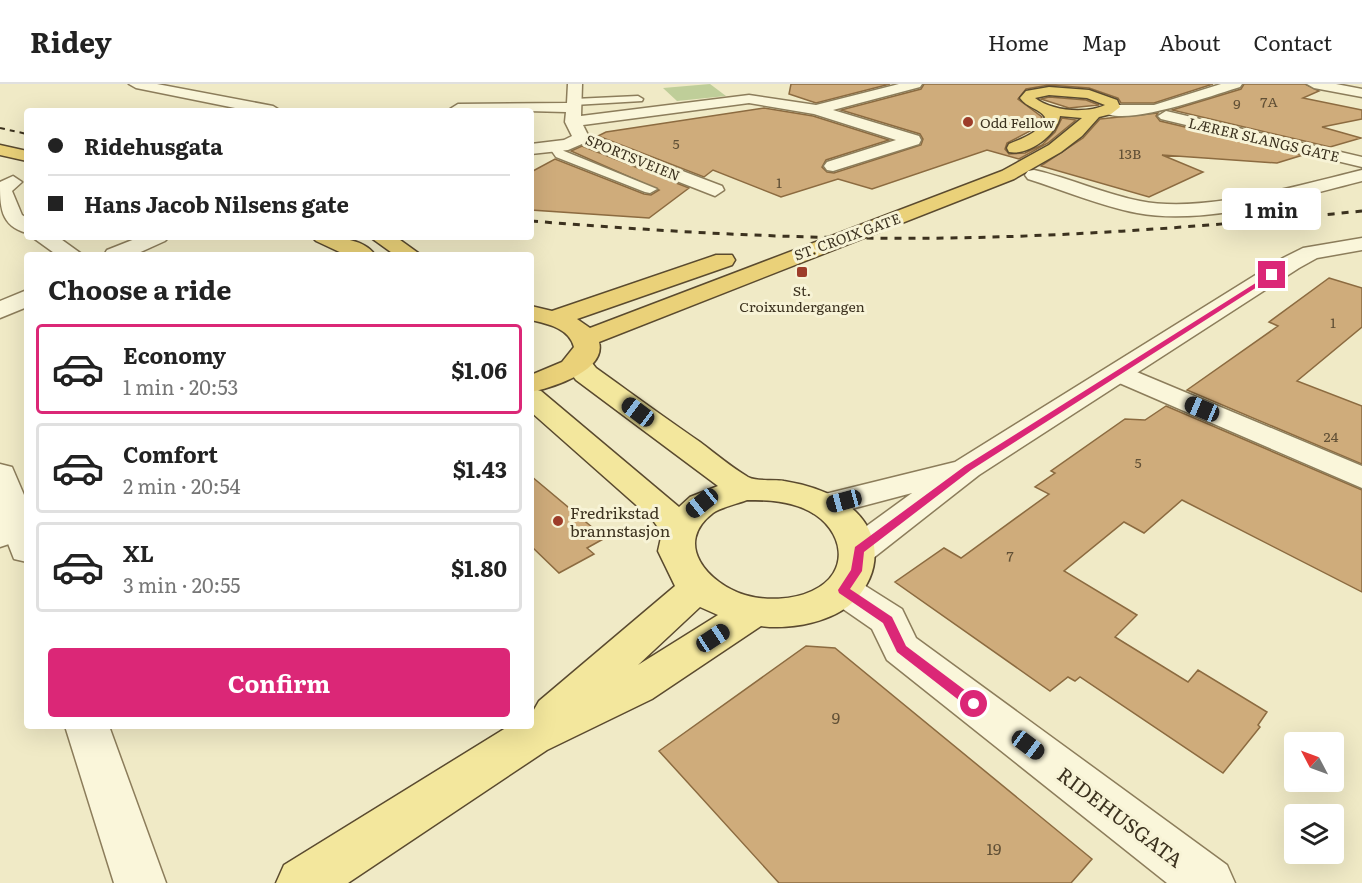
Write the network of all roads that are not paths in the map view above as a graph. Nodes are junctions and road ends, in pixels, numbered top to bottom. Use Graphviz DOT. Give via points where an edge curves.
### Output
graph roads {
  1 [pos="136,84"];
  2 [pos="575,84"];
  3 [pos="915,84"];
  4 [pos="1236,84"];
  5 [pos="1314,84"];
  6 [pos="1362,93"];
  7 [pos="1051,95"];
  8 [pos="638,99"];
  9 [pos="1098,100"];
  10 [pos="258,108"];
  11 [pos="816,110"];
  12 [pos="1168,111"];
  13 [pos="534,114"];
  14 [pos="575,117"];
  15 [pos="555,147"];
  16 [pos="534,149"];
  17 [pos="0,150"];
  18 [pos="24,155"];
  19 [pos="995,158"];
  20 [pos="1362,162"];
  21 [pos="833,166"];
  22 [pos="976,167"];
  23 [pos="1034,176"];
  24 [pos="1357,180"];
  25 [pos="13,182"];
  26 [pos="650,189"];
  27 [pos="715,190"];
  28 [pos="918,190"];
  29 [pos="24,225"];
  30 [pos="48,240"];
  31 [pos="151,240"];
  32 [pos="330,240"];
  33 [pos="386,240"];
  34 [pos="1362,244"];
  35 [pos="754,250"];
  36 [pos="67,252"];
  37 [pos="123,252"];
  38 [pos="357,252"];
  39 [pos="405,252"];
  40 [pos="651,286"];
  41 [pos="534,295"];
  42 [pos="24,299"];
  43 [pos="0,311"];
  44 [pos="534,313"];
  45 [pos="558,317"];
  46 [pos="582,351"];
  47 [pos="1120,373"];
  48 [pos="534,383"];
  49 [pos="534,400"];
  50 [pos="968,468"];
  51 [pos="0,474"];
  52 [pos="1362,478"];
  53 [pos="743,489"];
  54 [pos="825,506"];
  55 [pos="678,530"];
  56 [pos="18,534"];
  57 [pos="859,550"];
  58 [pos="697,588"];
  59 [pos="843,590"];
  60 [pos="752,613"];
  61 [pos="88,729"];
  62 [pos="531,736"];
  63 [pos="140,883"];
  64 [pos="302,883"];
  65 [pos="1209,883"];
  1 -- 10 [label="street"];
  2 -- 14 [label="street"];
  3 -- 11 [label="street"];
  4 -- 12 [label="street"];
  5 -- 6 [label="street"];
  7 -- 9 [label="highway"];
  7 -- 9 [label="highway"];
  7 -- 19 [label="highway" via="1050,127"];
  8 -- 14 [label="lane"];
  9 -- 12 [label="street" via="1130,111"];
  9 -- 46 [label="highway, ST. CROIX GATE" via="1077,133 1008,175"];
  11 -- 14 [label="street" via="739,99"];
  11 -- 21 [label="street" via="913,140"];
  12 -- 20 [label="street, LÆRER SLANGS GATE"];
  13 -- 14 [label="street, SPORTSVEIEN"];
  14 -- 15 [label="street" via="568,145"];
  14 -- 27 [label="street, SPORTSVEIEN"];
  15 -- 16 [label="street"];
  15 -- 26 [label="lane" via="560,153"];
  17 -- 18 [label="highway"];
  22 -- 28 [label="highway"];
  23 -- 24 [label="street" via="1138,207 1174,211 1271,199"];
  25 -- 29 [label="street" via="2,189 13,218"];
  30 -- 36 [label="street"];
  31 -- 37 [label="street"];
  32 -- 38 [label="highway"];
  33 -- 39 [label="highway"];
  34 -- 47 [label="street" via="1311,253 1291,262"];
  35 -- 40 [label="highway"];
  40 -- 41 [label="highway" via="588,296"];
  40 -- 45 [label="highway"];
  42 -- 43 [label="street"];
  44 -- 45 [label="highway"];
  45 -- 46 [label="highway" via="577,326"];
  46 -- 48 [label="highway, ST. CROIX GATE" via="553,379"];
  46 -- 53 [label="main road" via="586,374"];
  47 -- 50 [label="street"];
  47 -- 52 [label="street"];
  49 -- 55 [label="main road" via="664,511"];
  50 -- 54 [label="street"];
  50 -- 57 [label="street"];
  51 -- 56 [label="street"];
  53 -- 54 [label="main road" via="800,494"];
  53 -- 55 [label="main road" via="702,503 687,515"];
  54 -- 57 [label="main road" via="848,525"];
  55 -- 58 [label="main road" via="677,560"];
  57 -- 59 [label="main road" via="856,571"];
  58 -- 60 [label="main road" via="722,603"];
  58 -- 62 [label="main road"];
  59 -- 60 [label="main road" via="804,611"];
  59 -- 65 [label="street, RIDEHUSGATA" via="888,620 901,649"];
  60 -- 62 [label="main road" via="637,687"];
  61 -- 63 [label="street"];
  62 -- 64 [label="main road"];
}
